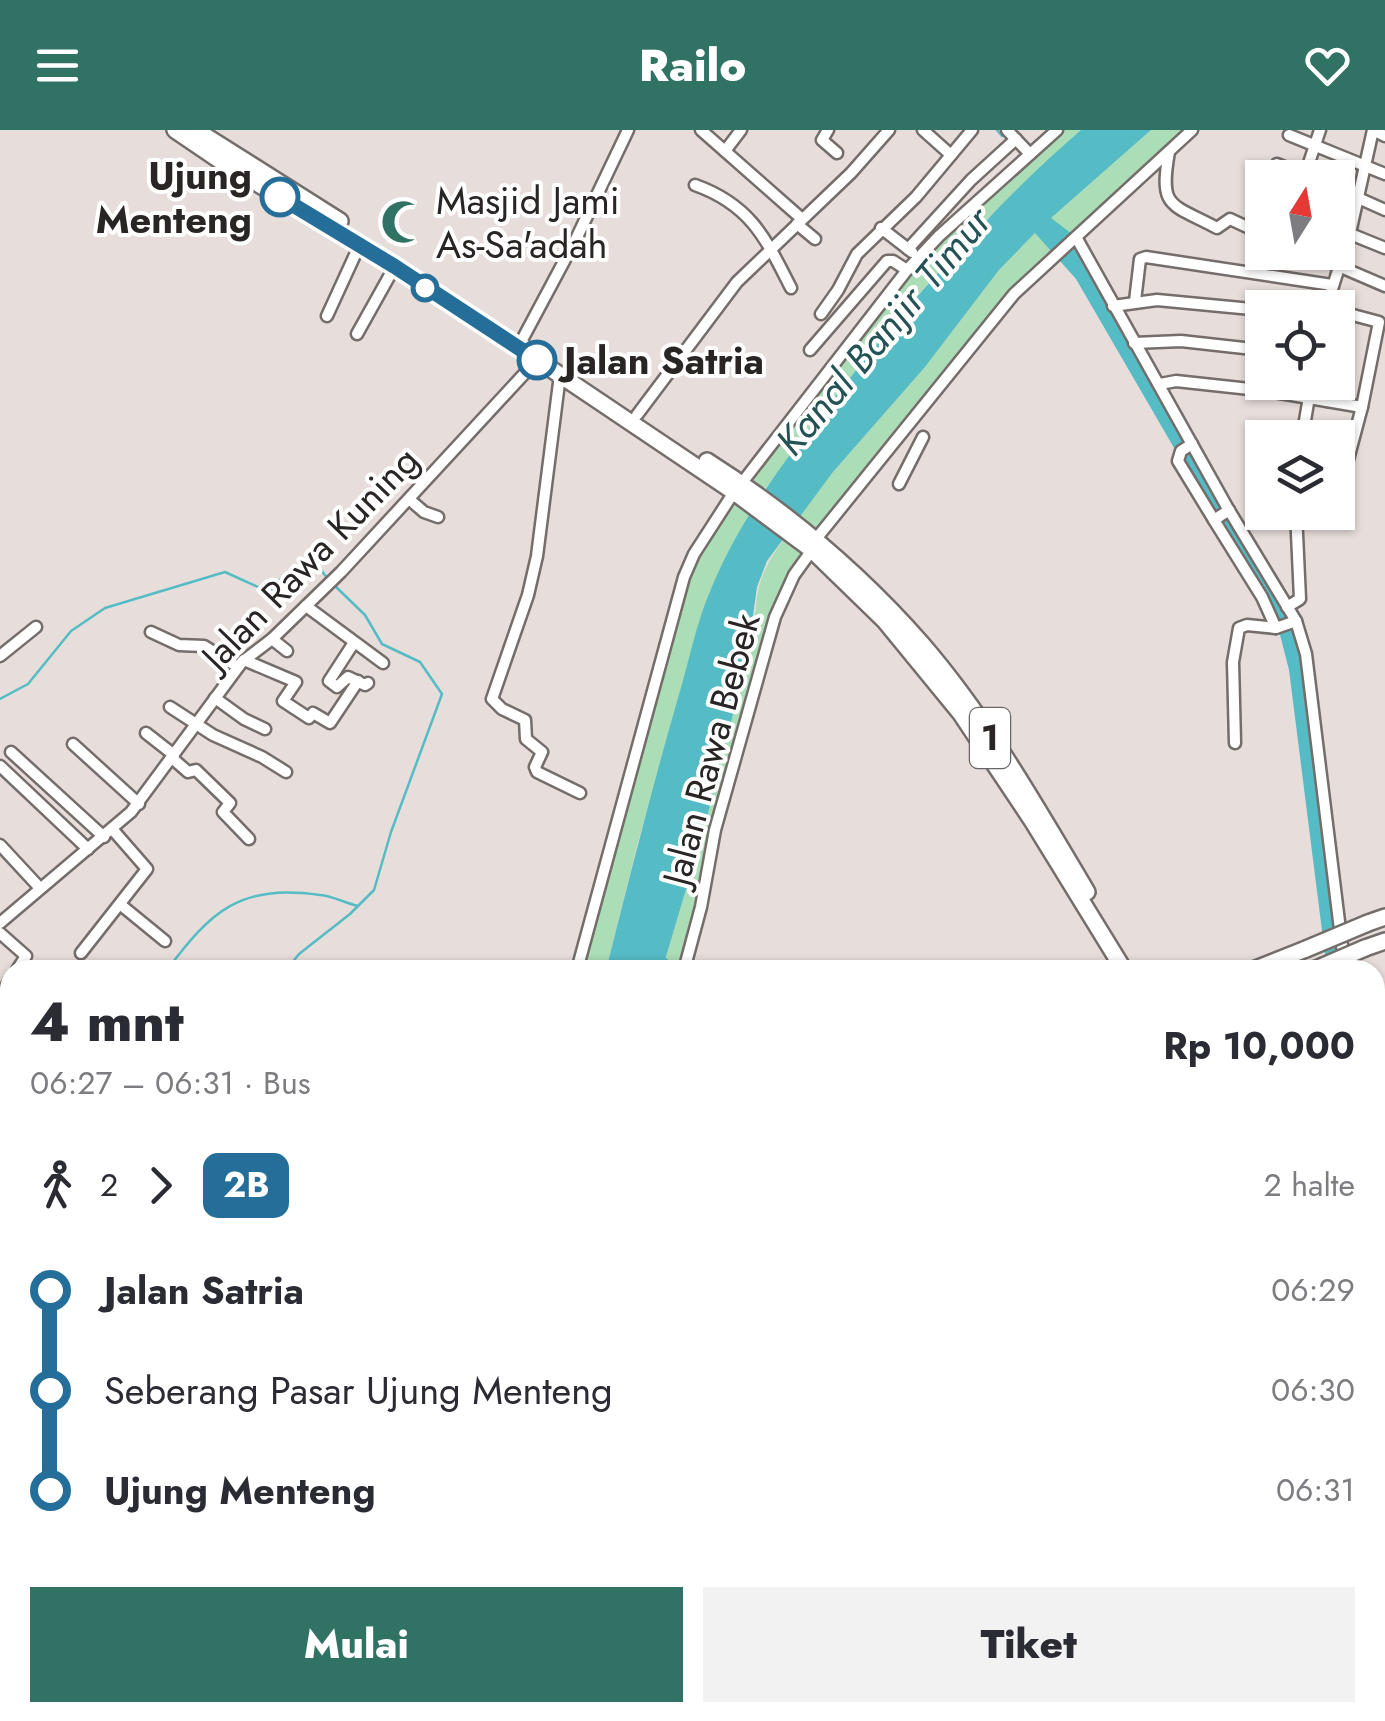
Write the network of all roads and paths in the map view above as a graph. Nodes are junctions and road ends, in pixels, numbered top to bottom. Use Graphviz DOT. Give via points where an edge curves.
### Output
graph roads {
  1 [pos="175,130"];
  2 [pos="196,130"];
  3 [pos="628,130"];
  4 [pos="701,130"];
  5 [pos="742,130"];
  6 [pos="828,130"];
  7 [pos="889,130"];
  8 [pos="923,130"];
  9 [pos="1007,130"];
  10 [pos="1057,130"];
  11 [pos="1192,130"];
  12 [pos="1320,130"];
  13 [pos="1373,130"];
  14 [pos="970,131"];
  15 [pos="1288,135"];
  16 [pos="1385,136"];
  17 [pos="1016,139"];
  18 [pos="1315,147"];
  19 [pos="725,150"];
  20 [pos="1169,152"];
  21 [pos="838,153"];
  22 [pos="1030,154"];
  23 [pos="950,155"];
  24 [pos="1311,160"];
  25 [pos="1363,165"];
  26 [pos="1385,174"];
  27 [pos="695,184"];
  28 [pos="1355,196"];
  29 [pos="1358,197"];
  30 [pos="1385,210"];
  31 [pos="1355,211"];
  32 [pos="799,221"];
  33 [pos="1245,226"];
  34 [pos="881,228"];
  35 [pos="1355,236"];
  36 [pos="815,240"];
  37 [pos="1073,240"];
  38 [pos="360,244"];
  39 [pos="770,248"];
  40 [pos="1385,248"];
  41 [pos="908,249"];
  42 [pos="918,257"];
  43 [pos="394,266"];
  44 [pos="907,270"];
  45 [pos="1338,270"];
  46 [pos="1348,270"];
  47 [pos="1332,285"];
  48 [pos="1385,286"];
  49 [pos="791,288"];
  50 [pos="1331,290"];
  51 [pos="1136,301"];
  52 [pos="1113,306"];
  53 [pos="1245,308"];
  54 [pos="821,314"];
  55 [pos="326,316"];
  56 [pos="1355,316"];
  57 [pos="1382,323"];
  58 [pos="357,334"];
  59 [pos="522,340"];
  60 [pos="1134,342"];
  61 [pos="1245,348"];
  62 [pos="810,350"];
  63 [pos="537,360"];
  64 [pos="560,375"];
  65 [pos="1160,384"];
  66 [pos="1245,386"];
  67 [pos="1327,400"];
  68 [pos="1362,407"];
  69 [pos="637,415"];
  70 [pos="908,424"];
  71 [pos="1355,433"];
  72 [pos="1187,447"];
  73 [pos="899,484"];
  74 [pos="740,490"];
  75 [pos="410,500"];
  76 [pos="1222,515"];
  77 [pos="438,517"];
  78 [pos="1297,530"];
  79 [pos="810,542"];
  80 [pos="306,606"];
  81 [pos="1288,608"];
  82 [pos="1293,622"];
  83 [pos="36,627"];
  84 [pos="1277,628"];
  85 [pos="152,632"];
  86 [pos="272,639"];
  87 [pos="353,644"];
  88 [pos="287,651"];
  89 [pos="0,656"];
  90 [pos="383,663"];
  91 [pos="241,664"];
  92 [pos="215,698"];
  93 [pos="170,707"];
  94 [pos="195,724"];
  95 [pos="265,729"];
  96 [pos="146,733"];
  97 [pos="73,744"];
  98 [pos="1234,744"];
  99 [pos="11,752"];
  100 [pos="173,756"];
  101 [pos="0,766"];
  102 [pos="286,772"];
  103 [pos="580,792"];
  104 [pos="139,804"];
  105 [pos="108,833"];
  106 [pos="250,839"];
  107 [pos="0,845"];
  108 [pos="88,849"];
  109 [pos="39,887"];
  110 [pos="121,905"];
  111 [pos="1385,917"];
  112 [pos="0,924"];
  113 [pos="0,932"];
  114 [pos="165,941"];
  115 [pos="1385,942"];
  116 [pos="81,953"];
  117 [pos="23,960"];
  118 [pos="580,960"];
  119 [pos="686,960"];
  120 [pos="1118,960"];
  121 [pos="1128,960"];
  122 [pos="1279,960"];
  123 [pos="1337,960"];
  124 [pos="1344,960"];
  1 -- 38 [label="highway, 1"];
  2 -- 59 [label="highway, 1"];
  3 -- 59 [label="street"];
  4 -- 19 [label="street"];
  5 -- 19 [label="street"];
  6 -- 21 [label="street" via="822,140"];
  7 -- 32 [label="street"];
  8 -- 23 [label="street"];
  9 -- 17 [label="street"];
  10 -- 22 [label="street"];
  11 -- 20 [label="street, Jalan Rawa Bebek"];
  12 -- 18 [label="street"];
  13 -- 16 [label="street"];
  13 -- 25 [label="street"];
  14 -- 23 [label="street"];
  15 -- 18 [label="street"];
  17 -- 22 [label="street"];
  17 -- 41 [label="street"];
  18 -- 24 [label="street"];
  18 -- 25 [label="street"];
  19 -- 32 [label="street"];
  20 -- 33 [label="street" via="1163,186 1173,204 1217,228 1230,219"];
  20 -- 37 [label="street, Jalan Rawa Bebek"];
  22 -- 42 [label="street"];
  23 -- 34 [label="street"];
  25 -- 26 [label="street"];
  25 -- 29 [label="street"];
  27 -- 39 [label="street" via="749,215"];
  28 -- 29 [label="street"];
  29 -- 30 [label="street"];
  29 -- 31 [label="street"];
  32 -- 36 [label="street"];
  32 -- 39 [label="street"];
  34 -- 41 [label="street"];
  34 -- 54 [label="street" via="849,264"];
  35 -- 40 [label="street"];
  37 -- 52 [label="street"];
  37 -- 70 [label="street, Jalan Rawa Bebek" via="983,328"];
  38 -- 43 [label="highway, 1"];
  38 -- 55 [label="street"];
  39 -- 49 [label="street"];
  39 -- 69 [label="street"];
  41 -- 42 [label="street"];
  42 -- 44 [label="street"];
  43 -- 58 [label="street"];
  43 -- 63 [label="highway, 1"];
  44 -- 62 [label="street" via="888,262"];
  44 -- 74 [label="street"];
  45 -- 47 [label="street"];
  46 -- 48 [label="street"];
  47 -- 50 [label="street"];
  47 -- 51 [label="street" via="1144,257"];
  51 -- 52 [label="street"];
  51 -- 53 [label="street"];
  52 -- 60 [label="street"];
  56 -- 57 [label="street"];
  57 -- 68 [label="street"];
  59 -- 69 [label="highway, 1"];
  60 -- 61 [label="street"];
  60 -- 65 [label="street"];
  63 -- 64 [label="highway, 1"];
  63 -- 75 [label="street, Jalan Rawa Kuning"];
  64 -- 74 [label="highway, 1"];
  64 -- 103 [label="street" via="537,556 492,699 525,720 526,739 542,748 537,772"];
  65 -- 66 [label="street"];
  65 -- 72 [label="street"];
  67 -- 68 [label="street"];
  68 -- 71 [label="street"];
  69 -- 74 [label="highway, 1"];
  70 -- 73 [label="street" via="926,434"];
  70 -- 79 [label="street, Jalan Rawa Bebek"];
  72 -- 76 [label="street"];
  72 -- 76 [label="street" via="1178,461"];
  74 -- 79 [label="highway, 1"];
  74 -- 118 [label="street" via="684,577"];
  75 -- 77 [label="street"];
  75 -- 80 [label="street, Jalan Rawa Kuning"];
  76 -- 81 [label="street"];
  76 -- 84 [label="street"];
  78 -- 81 [label="street" via="1300,599"];
  79 -- 119 [label="street, Jalan Rawa Bebek" via="775,617"];
  79 -- 120 [label="highway, 1" via="961,714"];
  79 -- 121 [label="highway, 1" via="894,613 952,684 1010,765"];
  80 -- 86 [label="street, Jalan Rawa Kuning"];
  80 -- 87 [label="street"];
  81 -- 82 [label="street"];
  82 -- 84 [label="street"];
  82 -- 124 [label="street" via="1306,654"];
  83 -- 89 [label="street"];
  84 -- 98 [label="street" via="1242,625 1237,633"];
  85 -- 91 [label="street"];
  86 -- 88 [label="street"];
  86 -- 91 [label="street, Jalan Rawa Kuning"];
  87 -- 90 [label="street"];
  87 -- 91 [label="street" via="328,679 337,687 348,677 363,682 330,723 284,700 296,682"];
  91 -- 92 [label="street, Jalan Rawa Kuning"];
  92 -- 94 [label="street, Jalan Rawa Kuning"];
  92 -- 95 [label="street"];
  93 -- 94 [label="street"];
  94 -- 100 [label="street, Jalan Rawa Kuning"];
  94 -- 102 [label="street"];
  96 -- 100 [label="street"];
  97 -- 104 [label="street"];
  99 -- 105 [label="street"];
  100 -- 104 [label="street, Jalan Rawa Kuning"];
  100 -- 106 [label="street" via="230,803 223,812"];
  101 -- 108 [label="street"];
  104 -- 105 [label="street, Jalan Rawa Kuning"];
  105 -- 108 [label="street, Jalan Rawa Kuning"];
  105 -- 110 [label="street" via="147,868"];
  107 -- 109 [label="street"];
  108 -- 109 [label="street, Jalan Rawa Kuning"];
  109 -- 112 [label="street, Jalan Rawa Kuning"];
  110 -- 114 [label="street"];
  110 -- 116 [label="street"];
  111 -- 122 [label="highway, bridge"];
  113 -- 117 [label="street"];
  115 -- 123 [label="highway, bridge"];
}
